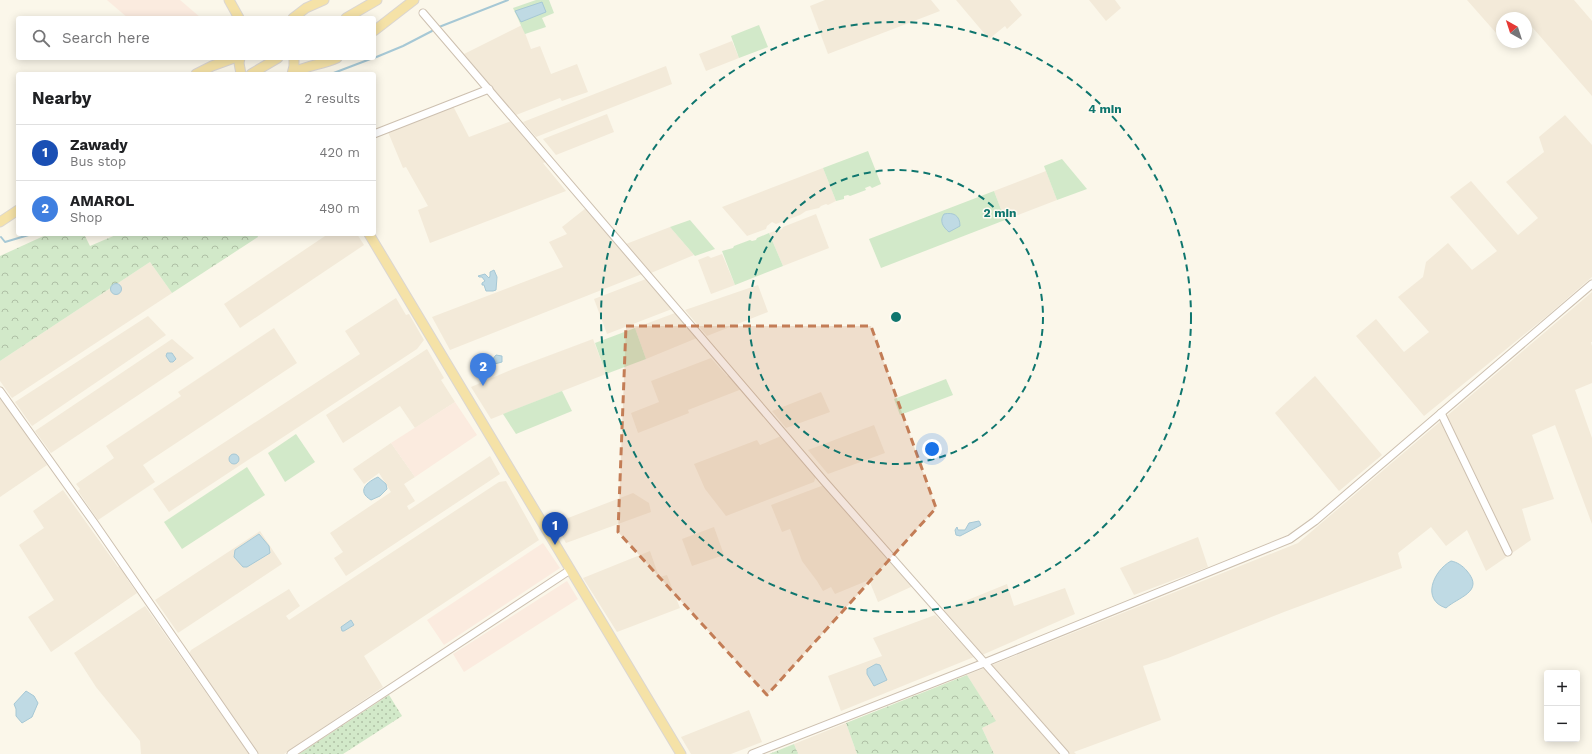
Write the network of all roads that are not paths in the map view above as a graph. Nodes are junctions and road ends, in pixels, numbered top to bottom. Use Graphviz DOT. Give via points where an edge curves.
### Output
graph roads {
  1 [pos="229,0"];
  2 [pos="324,0"];
  3 [pos="377,0"];
  4 [pos="414,0"];
  5 [pos="423,13"];
  6 [pos="238,16"];
  7 [pos="296,16"];
  8 [pos="349,16"];
  9 [pos="376,29"];
  10 [pos="228,60"];
  11 [pos="240,60"];
  12 [pos="274,60"];
  13 [pos="294,60"];
  14 [pos="332,60"];
  15 [pos="200,72"];
  16 [pos="241,72"];
  17 [pos="254,72"];
  18 [pos="292,72"];
  19 [pos="294,72"];
  20 [pos="489,89"];
  21 [pos="376,133"];
  22 [pos="16,211"];
  23 [pos="0,222"];
  24 [pos="370,236"];
  25 [pos="1592,284"];
  26 [pos="0,390"];
  27 [pos="1441,413"];
  28 [pos="1508,552"];
  29 [pos="570,570"];
  30 [pos="984,663"];
  31 [pos="254,754"];
  32 [pos="291,754"];
  33 [pos="681,754"];
  34 [pos="752,754"];
  35 [pos="1065,754"];
  1 -- 6 [label="main road"];
  2 -- 7 [label="main road"];
  3 -- 8 [label="main road"];
  4 -- 9 [label="main road"];
  5 -- 20 [label="street"];
  10 -- 15 [label="main road"];
  11 -- 16 [label="main road"];
  12 -- 17 [label="main road"];
  13 -- 18 [label="main road"];
  14 -- 19 [label="main road"];
  20 -- 21 [label="street"];
  20 -- 30 [label="street" via="691,327"];
  22 -- 23 [label="main road"];
  24 -- 29 [label="main road"];
  25 -- 27 [label="street"];
  26 -- 31 [label="street"];
  27 -- 28 [label="street"];
  27 -- 30 [label="street" via="1290,539"];
  29 -- 32 [label="street"];
  29 -- 33 [label="main road"];
  30 -- 34 [label="street"];
  30 -- 35 [label="street"];
}
